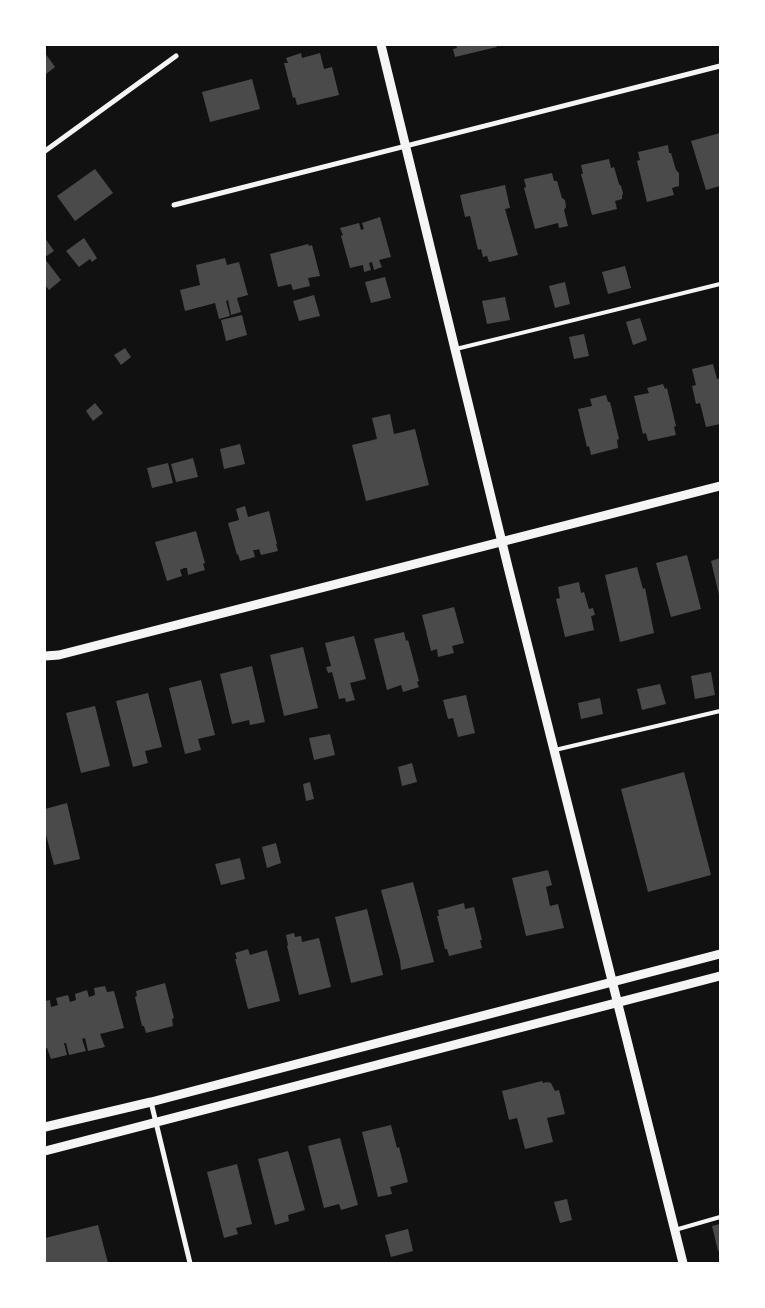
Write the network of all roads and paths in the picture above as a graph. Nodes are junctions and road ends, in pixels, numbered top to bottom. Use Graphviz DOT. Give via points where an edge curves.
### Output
graph roads {
  1 [pos="381,45"];
  2 [pos="176,56"];
  3 [pos="720,66"];
  4 [pos="406,147"];
  5 [pos="45,151"];
  6 [pos="174,205"];
  7 [pos="720,284"];
  8 [pos="456,349"];
  9 [pos="720,486"];
  10 [pos="503,542"];
  11 [pos="45,656"];
  12 [pos="720,711"];
  13 [pos="555,750"];
  14 [pos="720,954"];
  15 [pos="720,976"];
  16 [pos="613,982"];
  17 [pos="618,1002"];
  18 [pos="151,1102"];
  19 [pos="156,1123"];
  20 [pos="45,1127"];
  21 [pos="45,1151"];
  22 [pos="720,1217"];
  23 [pos="675,1230"];
  24 [pos="190,1263"];
  25 [pos="683,1263"];
  1 -- 4 [label="street"];
  2 -- 5 [label="street"];
  3 -- 4 [label="street"];
  4 -- 6 [label="street"];
  4 -- 8 [label="street"];
  7 -- 8 [label="lane"];
  8 -- 10 [label="street"];
  9 -- 10 [label="street"];
  10 -- 11 [label="street"];
  10 -- 13 [label="street"];
  12 -- 13 [label="lane"];
  13 -- 16 [label="street"];
  14 -- 16 [label="street"];
  15 -- 17 [label="street"];
  16 -- 17 [label="street"];
  16 -- 18 [label="street"];
  17 -- 19 [label="street"];
  17 -- 23 [label="street"];
  18 -- 19 [label="street"];
  18 -- 20 [label="street"];
  19 -- 21 [label="street"];
  19 -- 24 [label="street"];
  22 -- 23 [label="lane"];
  23 -- 25 [label="street"];
}
